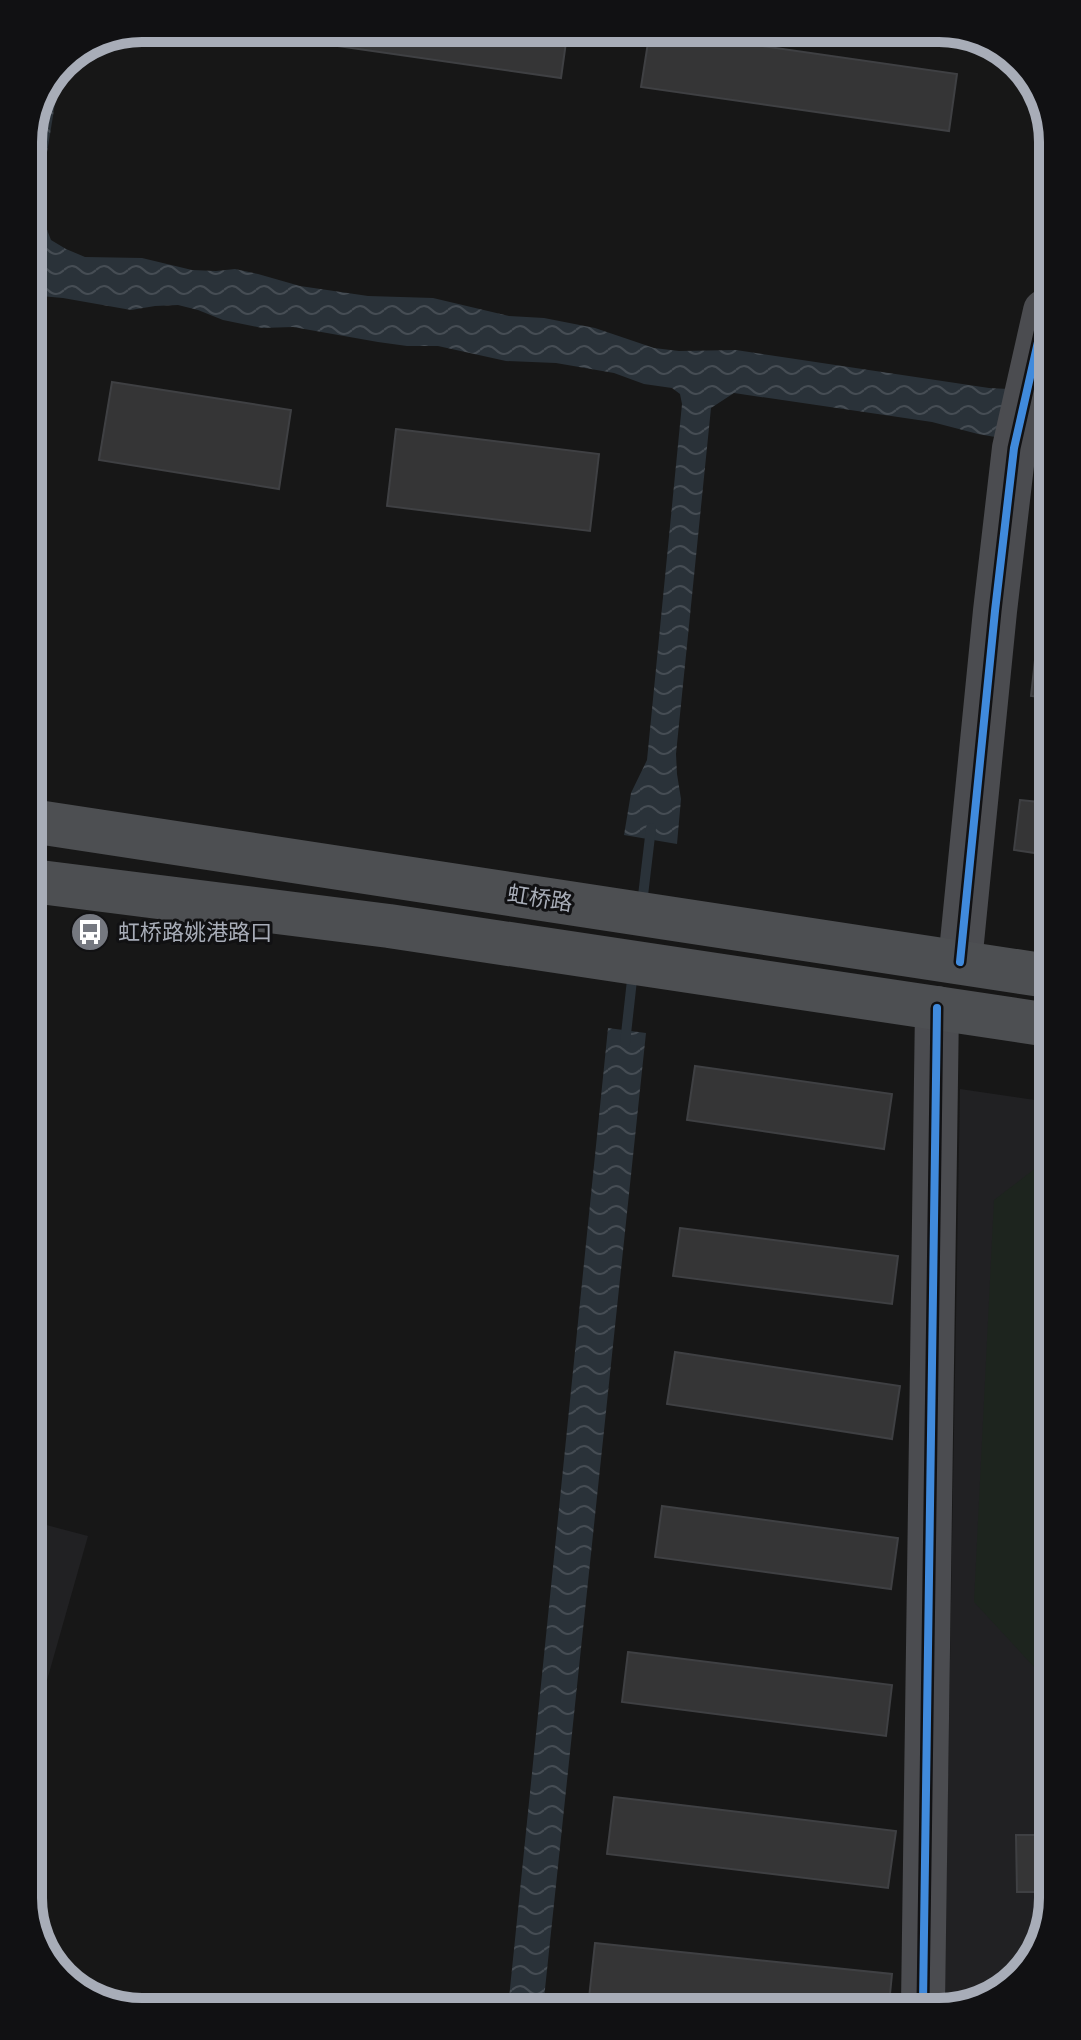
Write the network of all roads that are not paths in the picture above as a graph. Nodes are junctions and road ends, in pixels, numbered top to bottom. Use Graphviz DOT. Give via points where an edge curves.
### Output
graph roads {
  1 [pos="1039,338"];
  2 [pos="42,823"];
  3 [pos="42,882"];
  4 [pos="960,962"];
  5 [pos="1039,975"];
  6 [pos="937,1008"];
  7 [pos="1039,1023"];
  8 [pos="923,1998"];
  1 -- 4 [label="street" via="1014,448"];
  2 -- 4 [label="main road, 虹桥路"];
  3 -- 6 [label="main road" via="389,926"];
  4 -- 5 [label="main road, 虹桥路"];
  6 -- 7 [label="main road"];
  6 -- 8 [label="street"];
}
